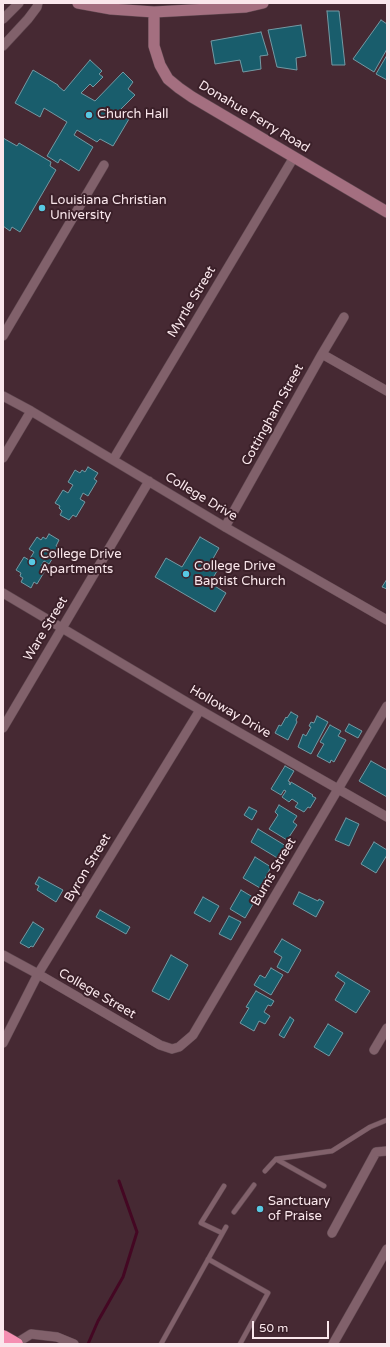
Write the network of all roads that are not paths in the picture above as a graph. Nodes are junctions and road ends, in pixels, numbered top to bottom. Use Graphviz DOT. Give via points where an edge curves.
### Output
graph roads {
  1 [pos="19,3"];
  2 [pos="38,3"];
  3 [pos="78,3"];
  4 [pos="263,3"];
  5 [pos="123,7"];
  6 [pos="188,7"];
  7 [pos="154,12"];
  8 [pos="3,19"];
  9 [pos="3,46"];
  10 [pos="294,157"];
  11 [pos="104,165"];
  12 [pos="387,212"];
  13 [pos="344,317"];
  14 [pos="3,336"];
  15 [pos="322,354"];
  16 [pos="387,392"];
  17 [pos="3,396"];
  18 [pos="31,412"];
  19 [pos="3,458"];
  20 [pos="113,460"];
  21 [pos="150,481"];
  22 [pos="225,527"];
  23 [pos="3,593"];
  24 [pos="387,620"];
  25 [pos="62,627"];
  26 [pos="387,706"];
  27 [pos="200,710"];
  28 [pos="3,728"];
  29 [pos="338,789"];
  30 [pos="387,817"];
  31 [pos="3,955"];
  32 [pos="38,974"];
  33 [pos="387,1028"];
  34 [pos="3,1043"];
  35 [pos="179,1047"];
  36 [pos="374,1050"];
  37 [pos="387,1120"];
  38 [pos="387,1151"];
  39 [pos="276,1159"];
  40 [pos="265,1170"];
  41 [pos="254,1184"];
  42 [pos="224,1186"];
  43 [pos="324,1186"];
  44 [pos="234,1212"];
  45 [pos="226,1227"];
  46 [pos="222,1233"];
  47 [pos="332,1233"];
  48 [pos="387,1249"];
  49 [pos="208,1259"];
  50 [pos="3,1336"];
  51 [pos="16,1344"];
  52 [pos="74,1344"];
  53 [pos="161,1344"];
  54 [pos="240,1344"];
  55 [pos="333,1344"];
  1 -- 8 [label="street"];
  2 -- 9 [label="street" via="28,19"];
  3 -- 5 [label="main road"];
  4 -- 6 [label="main road" via="246,7"];
  5 -- 7 [label="main road"];
  6 -- 7 [label="main road"];
  7 -- 10 [label="main road, Donahue Ferry Road" via="154,46 168,79 192,97"];
  10 -- 12 [label="main road, Donahue Ferry Road"];
  10 -- 20 [label="street, Myrtle Street"];
  11 -- 14 [label="street"];
  13 -- 15 [label="street, Cottingham Street"];
  15 -- 16 [label="street"];
  15 -- 22 [label="street, Cottingham Street"];
  17 -- 18 [label="street, College Drive"];
  18 -- 19 [label="street"];
  18 -- 20 [label="street, College Drive"];
  20 -- 21 [label="street, College Drive"];
  21 -- 22 [label="street, College Drive"];
  21 -- 25 [label="street, Ware Street"];
  22 -- 24 [label="street, College Drive"];
  23 -- 25 [label="street, Holloway Drive"];
  25 -- 27 [label="street, Holloway Drive"];
  25 -- 28 [label="street, Ware Street"];
  26 -- 29 [label="street, Burns Street"];
  27 -- 29 [label="street, Holloway Drive"];
  27 -- 32 [label="street, Byron Street"];
  29 -- 30 [label="street, Holloway Drive"];
  29 -- 35 [label="street, Burns Street" via="194,1035"];
  31 -- 32 [label="street, College Street"];
  32 -- 34 [label="street, Byron Street"];
  32 -- 35 [label="street, College Street" via="160,1045 172,1049"];
  33 -- 36 [label="street"];
  37 -- 39 [label="lane" via="370,1127 332,1151"];
  38 -- 47 [label="street" via="376,1152"];
  39 -- 40 [label="lane"];
  39 -- 43 [label="lane"];
  41 -- 44 [label="lane"];
  42 -- 46 [label="lane" via="201,1222"];
  45 -- 46 [label="lane"];
  46 -- 49 [label="lane"];
  48 -- 55 [label="street"];
  49 -- 53 [label="lane"];
  49 -- 54 [label="lane" via="268,1293"];
  50 -- 51 [label="highway, bridge"];
  51 -- 52 [label="street" via="31,1334 57,1337"];
}
